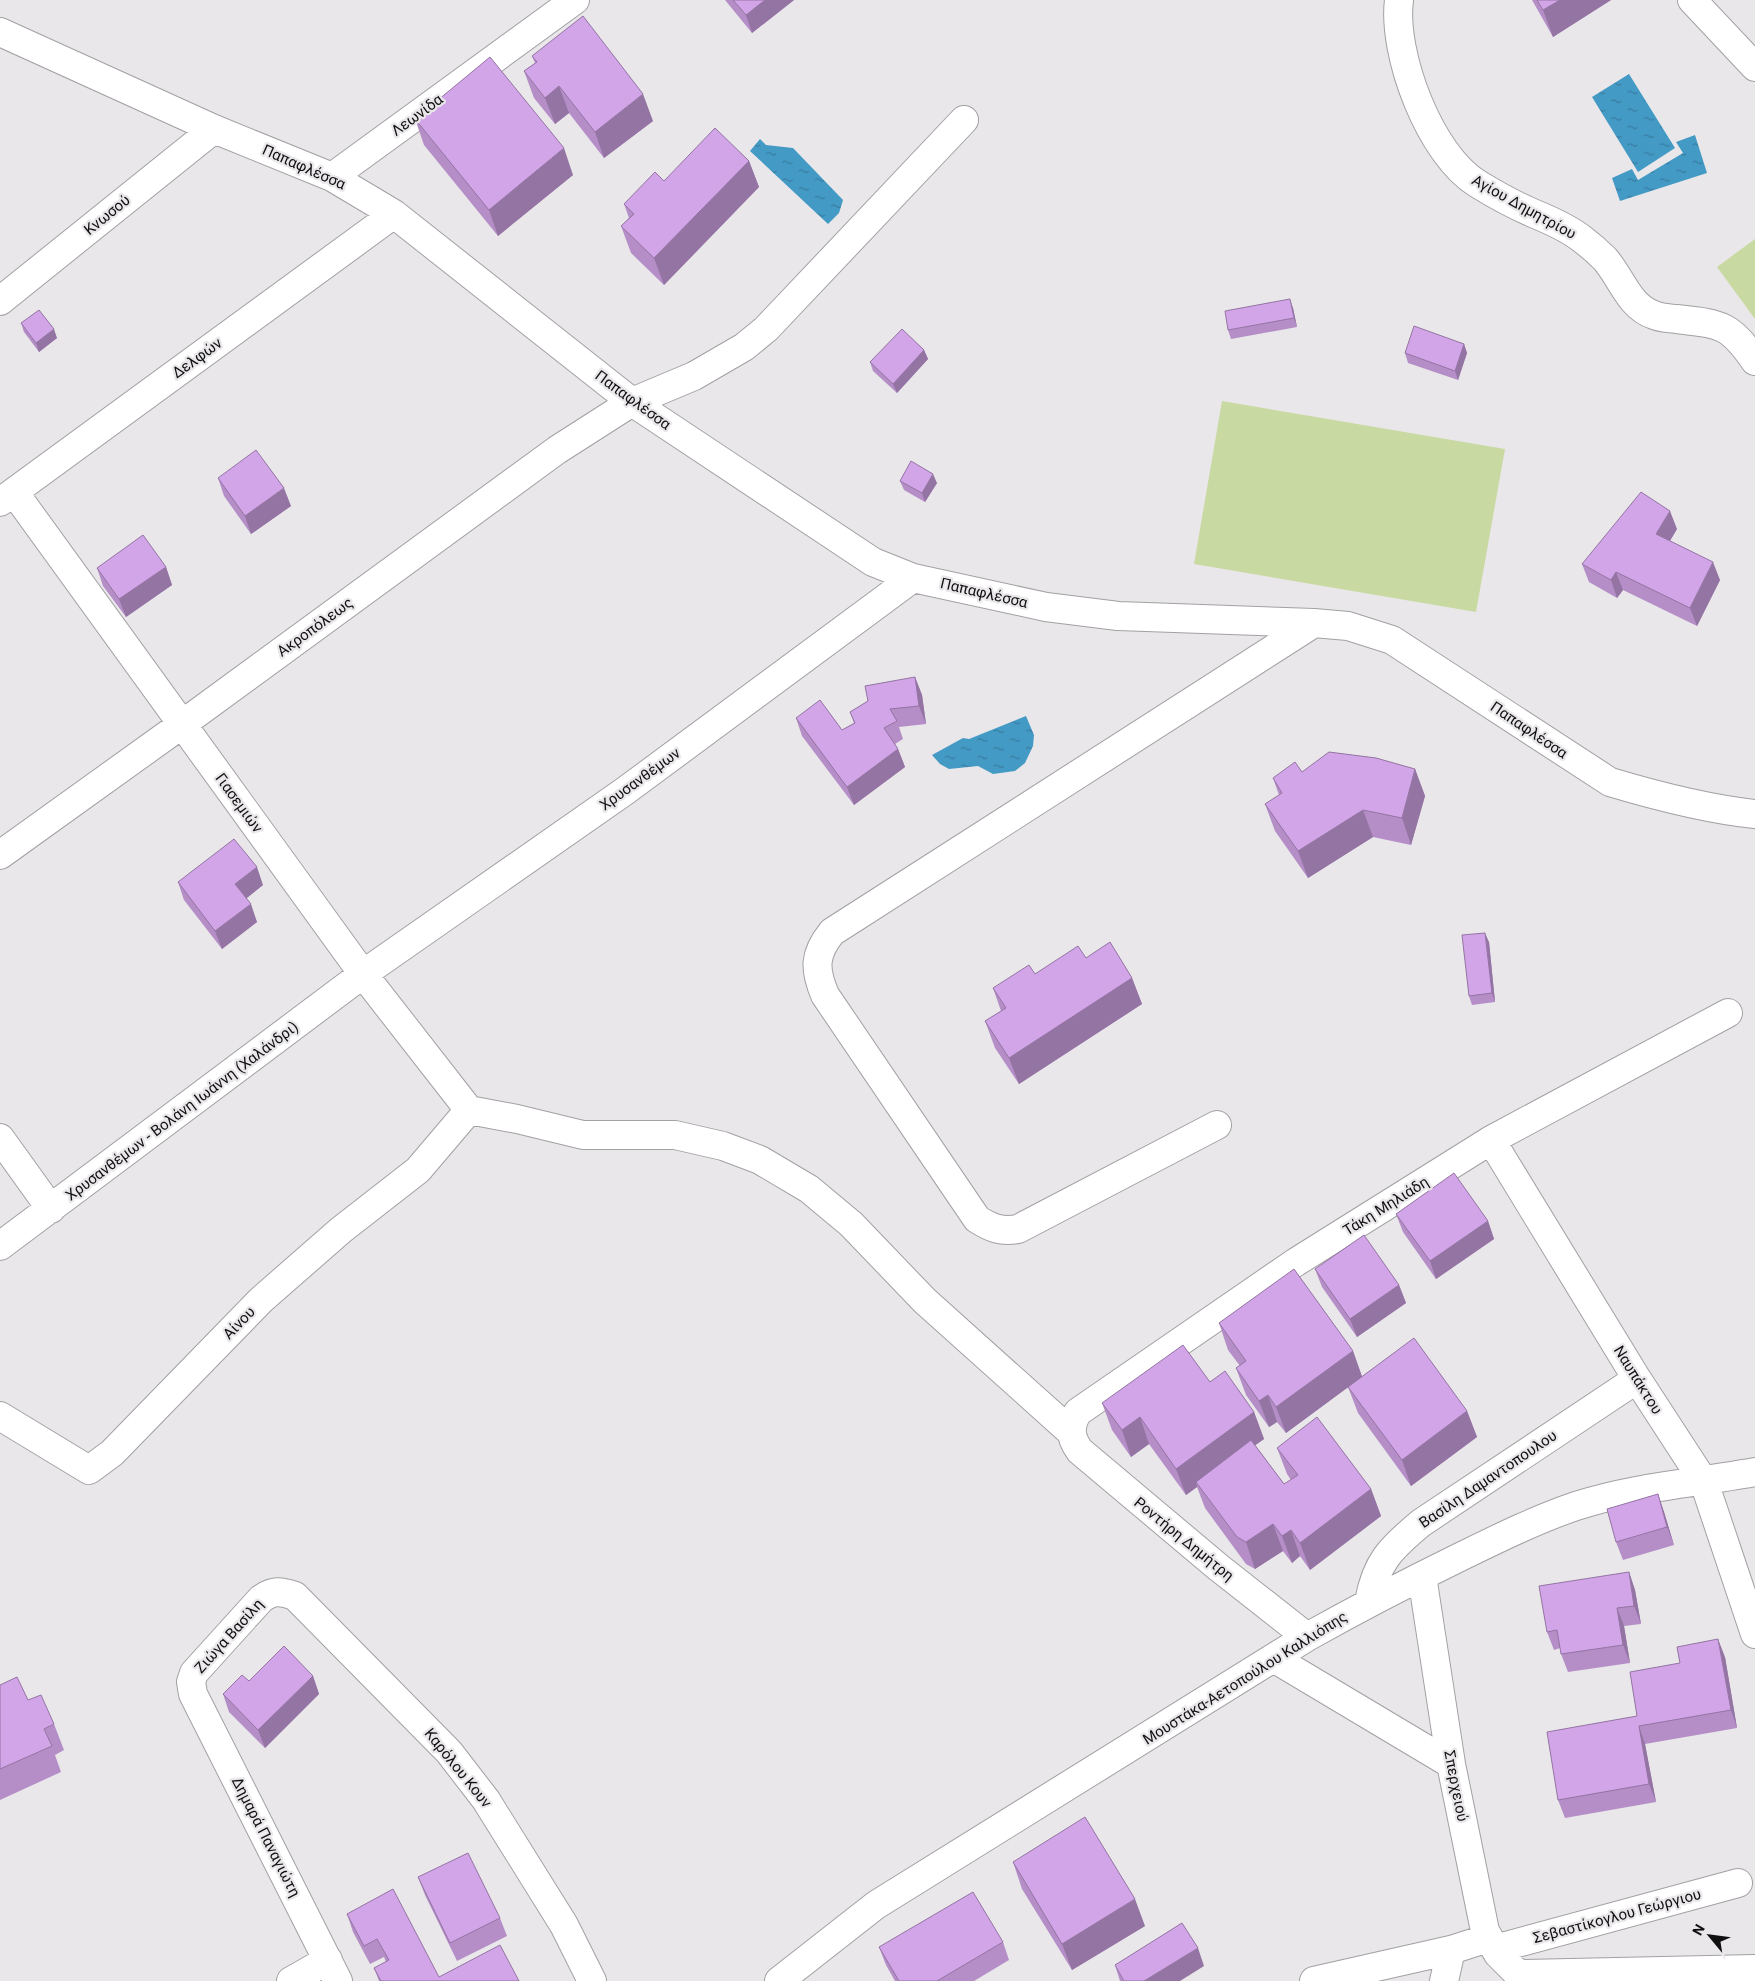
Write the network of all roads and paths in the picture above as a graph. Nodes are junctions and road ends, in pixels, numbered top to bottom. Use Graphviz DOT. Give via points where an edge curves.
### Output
graph roads {
  1 [pos="575,0"];
  2 [pos="1399,0"];
  3 [pos="1692,0"];
  4 [pos="0,32"];
  5 [pos="1755,68"];
  6 [pos="964,120"];
  7 [pos="214,129"];
  8 [pos="332,177"];
  9 [pos="394,214"];
  10 [pos="0,301"];
  11 [pos="1755,361"];
  12 [pos="632,402"];
  13 [pos="7,497"];
  14 [pos="913,578"];
  15 [pos="1314,623"];
  16 [pos="181,725"];
  17 [pos="1755,814"];
  18 [pos="0,854"];
  19 [pos="363,974"];
  20 [pos="1728,1014"];
  21 [pos="469,1110"];
  22 [pos="1217,1125"];
  23 [pos="0,1138"];
  24 [pos="1491,1140"];
  25 [pos="51,1209"];
  26 [pos="0,1246"];
  27 [pos="1636,1379"];
  28 [pos="0,1416"];
  29 [pos="1071,1432"];
  30 [pos="1755,1472"];
  31 [pos="1704,1482"];
  32 [pos="1422,1576"];
  33 [pos="282,1591"];
  34 [pos="1369,1602"];
  35 [pos="1755,1634"];
  36 [pos="1307,1637"];
  37 [pos="1275,1659"];
  38 [pos="193,1694"];
  39 [pos="1451,1764"];
  40 [pos="1738,1883"];
  41 [pos="1492,1944"];
  42 [pos="1451,1950"];
  43 [pos="1755,1969"];
  44 [pos="333,1970"];
  45 [pos="1344,1977"];
  46 [pos="1522,1977"];
  47 [pos="291,1981"];
  48 [pos="592,1981"];
  49 [pos="779,1981"];
  50 [pos="1314,1981"];
  51 [pos="1444,1981"];
  1 -- 8 [label="street, Λεωνίδα"];
  2 -- 11 [label="street, Αγίου Δημητρίου" via="1402,51 1411,78 1433,136 1458,169 1477,184 1581,238 1605,260 1628,294 1653,315 1718,325 1732,332"];
  3 -- 5 [label="street"];
  4 -- 7 [label="street, Παπαφλέσσα"];
  6 -- 12 [label="street, Ακροπόλεως" via="766,329 694,376"];
  7 -- 8 [label="street, Παπαφλέσσα"];
  7 -- 10 [label="street, Κνωσού"];
  8 -- 9 [label="street, Παπαφλέσσα"];
  9 -- 12 [label="street, Παπαφλέσσα"];
  9 -- 13 [label="street, Δελφών"];
  12 -- 14 [label="street, Παπαφλέσσα" via="873,562"];
  12 -- 16 [label="street, Ακροπόλεως" via="557,450"];
  13 -- 16 [label="street, Γιασεμιών"];
  14 -- 15 [label="street, Παπαφλέσσα" via="1046,607 1118,616"];
  14 -- 19 [label="street, Χρυσανθέμων" via="625,791"];
  15 -- 17 [label="street, Παπαφλέσσα" via="1348,626 1392,640 1610,782"];
  15 -- 22 [label="street" via="832,932 818,956 817,977 825,995 977,1219 991,1228 1018,1229"];
  16 -- 18 [label="street, Ακροπόλεως"];
  16 -- 19 [label="street, Γιασεμιών"];
  19 -- 21 [label="street, Γιασεμιών"];
  19 -- 25 [label="street, Χρυσανθέμων - Βολάνη Ιωάννη (Χαλάνδρι)"];
  20 -- 24 [label="street, Τάκη Μηλιάδη"];
  21 -- 28 [label="street, Αίνου" via="418,1170 341,1230 261,1300 112,1453 88,1470"];
  21 -- 29 [label="street, Ροντήρη Δημήτρη" via="583,1134 675,1135 723,1146 760,1160 809,1189 851,1224 925,1301"];
  23 -- 25 [label="street"];
  24 -- 27 [label="street, Ναυπάκτου"];
  24 -- 29 [label="street, Τάκη Μηλιάδη" via="1296,1262 1078,1412 1072,1421"];
  25 -- 26 [label="street, Χρυσανθέμων - Βολάνη Ιωάννη (Χαλάνδρι)"];
  27 -- 31 [label="street, Ναυπάκτου"];
  27 -- 34 [label="street, Βασίλη Δαμαντοπουλου" via="1421,1523 1395,1544 1373,1582"];
  29 -- 36 [label="street, Ροντήρη Δημήτρη" via="1074,1444 1092,1463"];
  30 -- 31 [label="street, Μουστάκα-Αετοπούλου Καλλιόπης"];
  31 -- 32 [label="street, Μουστάκα-Αετοπούλου Καλλιόπης" via="1637,1490 1577,1506 1525,1525"];
  31 -- 35 [label="street, Ναυπάκτου"];
  32 -- 34 [label="street, Μουστάκα-Αετοπούλου Καλλιόπης"];
  32 -- 39 [label="street, Σπερχειού"];
  33 -- 38 [label="street, Ζιώγα Βασίλη" via="269,1593 261,1599 194,1673 191,1682"];
  33 -- 48 [label="street, Καρόλου Κουν" via="295,1596 454,1759 486,1800 536,1879"];
  34 -- 36 [label="street, Μουστάκα-Αετοπούλου Καλλιόπης"];
  36 -- 37 [label="street, Μουστάκα-Αετοπούλου Καλλιόπης"];
  37 -- 39 [label="street"];
  37 -- 49 [label="street, Μουστάκα-Αετοπούλου Καλλιόπης" via="876,1905"];
  38 -- 44 [label="street, Δημαρά Παναγιώτη"];
  39 -- 41 [label="street, Σπερχειού" via="1484,1924"];
  40 -- 41 [label="street, Σεβαστίκογλου Γεώργιου"];
  41 -- 42 [label="street, Σεβαστίκογλου Γεώργιου"];
  41 -- 46 [label="street, Σπερχειού"];
  42 -- 45 [label="street, Σεβαστίκογλου Γεώργιου"];
  42 -- 51 [label="street"];
  43 -- 46 [label="street"];
  44 -- 47 [label="street"];
  45 -- 50 [label="street, Σεβαστίκογλου Γεώργιου"];
}
